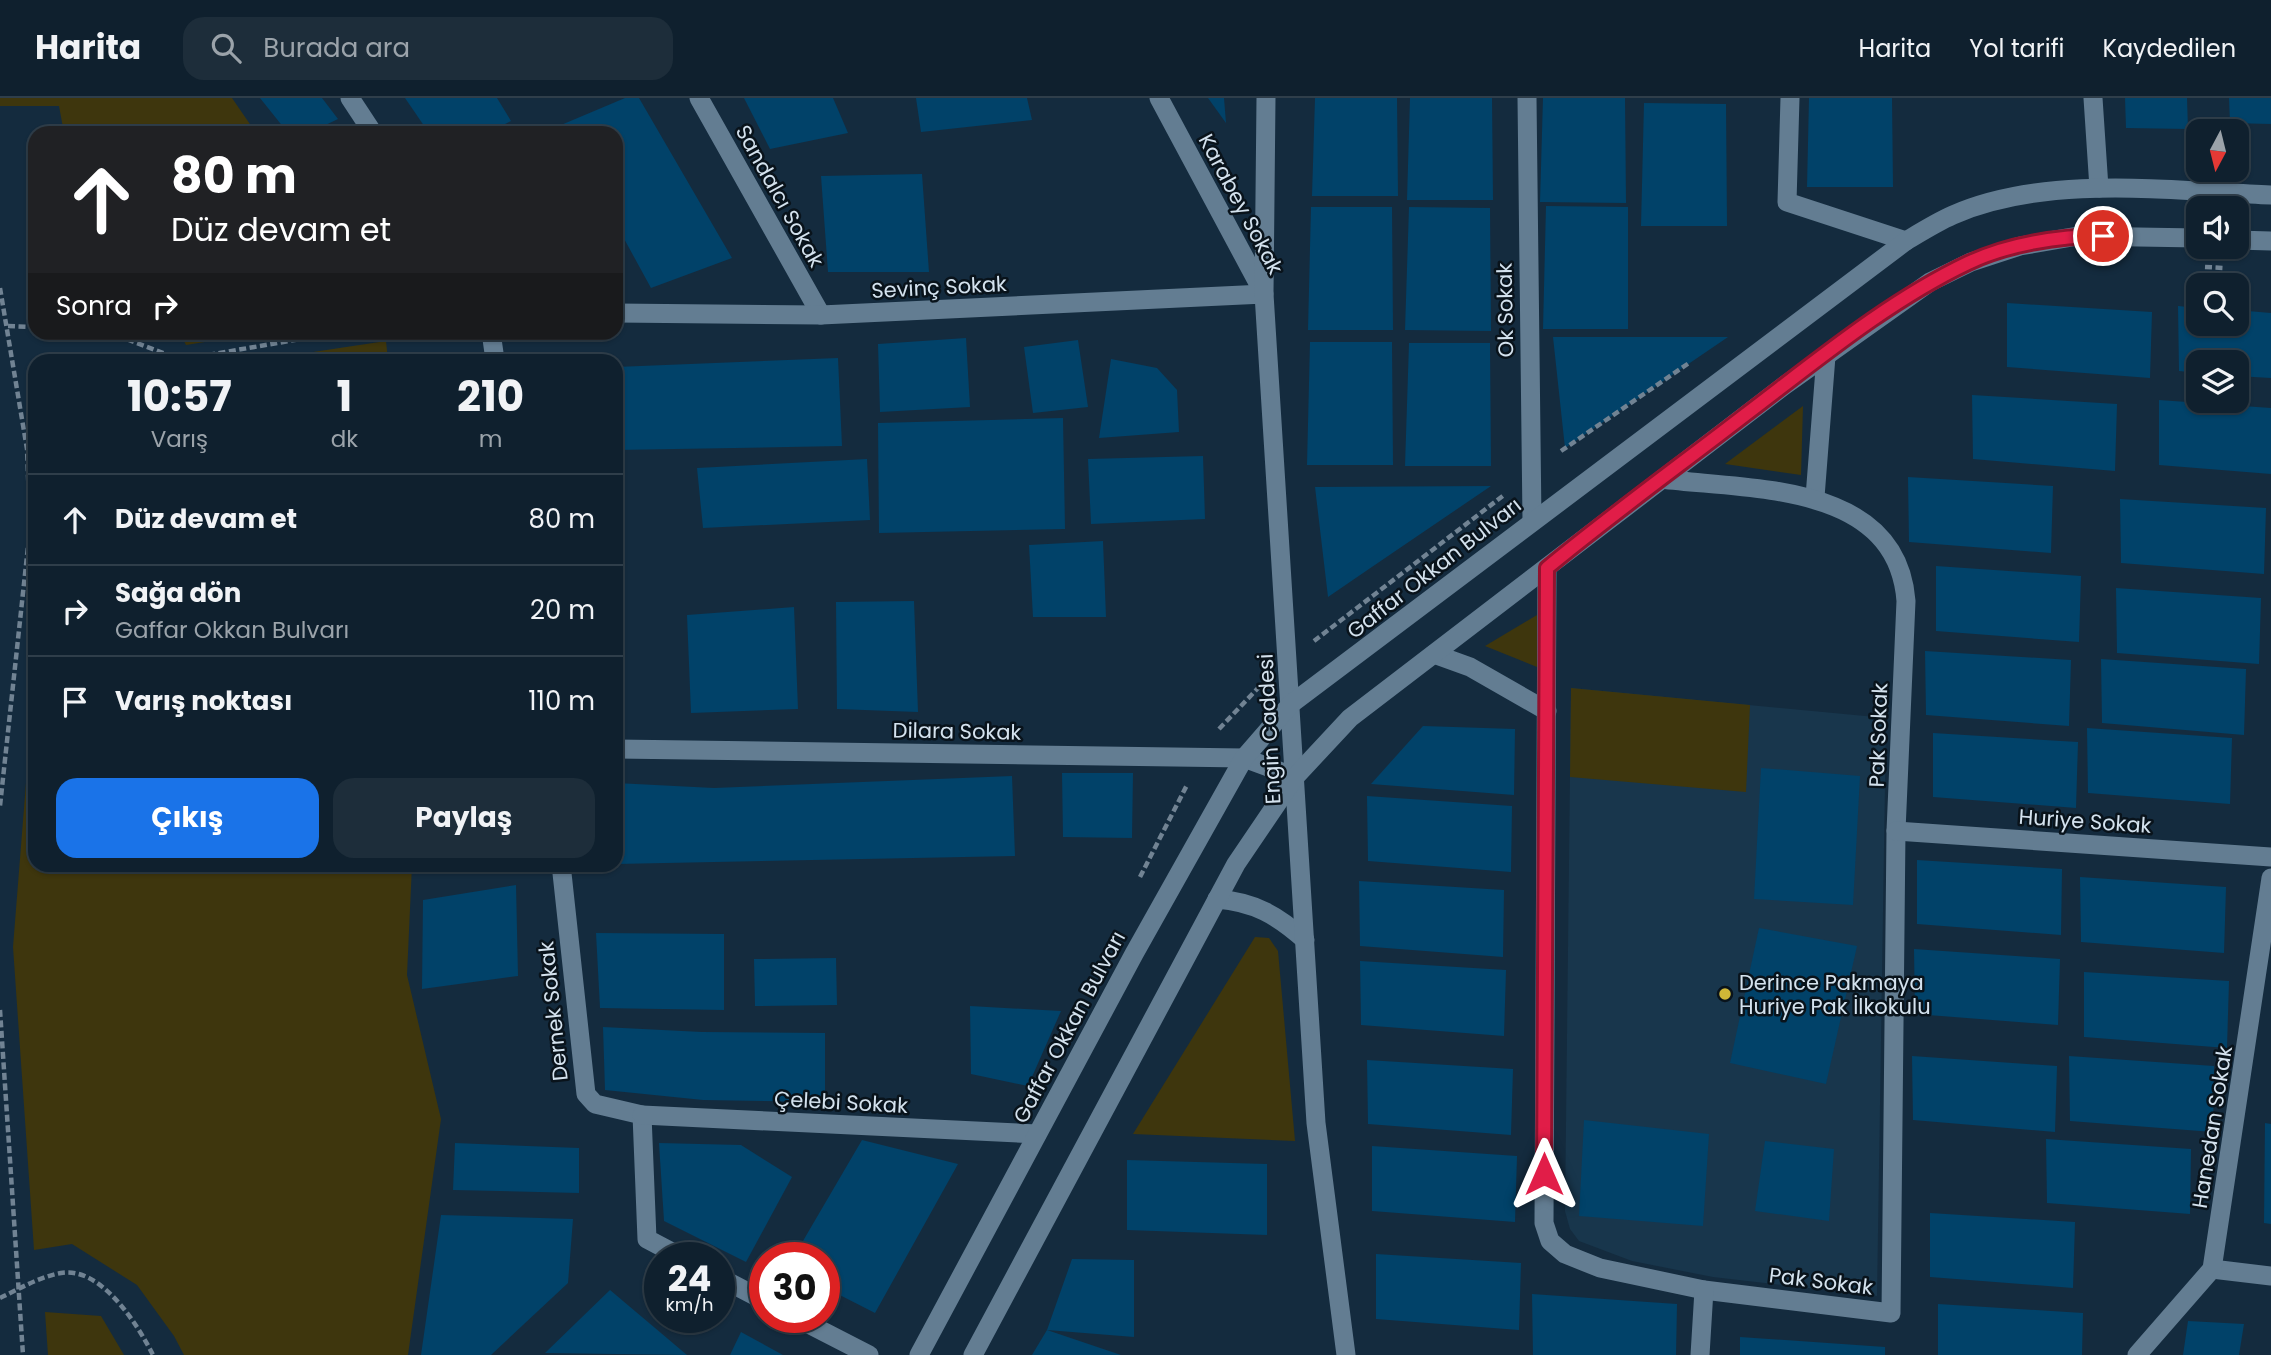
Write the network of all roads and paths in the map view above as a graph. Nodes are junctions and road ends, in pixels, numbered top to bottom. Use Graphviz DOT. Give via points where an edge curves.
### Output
graph roads {
  1 [pos="350,98"];
  2 [pos="699,98"];
  3 [pos="1158,98"];
  4 [pos="1266,98"];
  5 [pos="1527,98"];
  6 [pos="1790,98"];
  7 [pos="2093,98"];
  8 [pos="368,126"];
  9 [pos="2099,188"];
  10 [pos="2271,195"];
  11 [pos="2186,238"];
  12 [pos="2249,240"];
  13 [pos="1906,241"];
  14 [pos="2271,241"];
  15 [pos="0,288"];
  16 [pos="1264,294"];
  17 [pos="623,313"];
  18 [pos="821,316"];
  19 [pos="8,326"];
  20 [pos="28,327"];
  21 [pos="128,340"];
  22 [pos="295,340"];
  23 [pos="166,354"];
  24 [pos="214,354"];
  25 [pos="1826,356"];
  26 [pos="28,475"];
  27 [pos="1662,480"];
  28 [pos="1815,497"];
  29 [pos="1532,521"];
  30 [pos="28,547"];
  31 [pos="1547,568"];
  32 [pos="1434,654"];
  33 [pos="1291,704"];
  34 [pos="1547,711"];
  35 [pos="623,749"];
  36 [pos="1244,758"];
  37 [pos="1295,777"];
  38 [pos="0,806"];
  39 [pos="1896,831"];
  40 [pos="2271,857"];
  41 [pos="562,872"];
  42 [pos="2271,878"];
  43 [pos="1217,899"];
  44 [pos="2268,932"];
  45 [pos="1305,940"];
  46 [pos="0,1010"];
  47 [pos="642,1115"];
  48 [pos="1037,1134"];
  49 [pos="653,1242"];
  50 [pos="2213,1269"];
  51 [pos="2271,1276"];
  52 [pos="20,1288"];
  53 [pos="1704,1290"];
  54 [pos="0,1298"];
  55 [pos="826,1333"];
  56 [pos="23,1355"];
  57 [pos="153,1355"];
  58 [pos="869,1355"];
  59 [pos="919,1355"];
  60 [pos="973,1355"];
  61 [pos="1346,1355"];
  62 [pos="1699,1355"];
  63 [pos="2137,1355"];
  1 -- 8 [label="street"];
  2 -- 18 [label="street, Sandalcı Sokak"];
  3 -- 16 [label="street, Karabey Sokak"];
  4 -- 16 [label="street, Engin Caddesi"];
  5 -- 29 [label="street, Ok Sokak"];
  6 -- 13 [label="street" via="1787,202"];
  7 -- 9 [label="street"];
  9 -- 10 [label="street, Gaffar Okkan Bulvarı"];
  9 -- 13 [label="street, Gaffar Okkan Bulvarı" via="2012,198 1954,214"];
  11 -- 25 [label="street" via="2078,236 2020,246 1971,262 1930,282"];
  12 -- 14 [label="street"];
  13 -- 29 [label="street, Gaffar Okkan Bulvarı"];
  15 -- 19 [label="path"];
  16 -- 18 [label="street, Sevinç Sokak"];
  16 -- 33 [label="street, Engin Caddesi"];
  17 -- 18 [label="street, Sevinç Sokak"];
  19 -- 20 [label="path"];
  19 -- 26 [label="path"];
  21 -- 23 [label="path"];
  22 -- 24 [label="path"];
  25 -- 27 [label="street"];
  25 -- 28 [label="street"];
  27 -- 28 [label="street"];
  27 -- 31 [label="street"];
  28 -- 39 [label="street, Pak Sokak" via="1870,526 1899,560 1905,576"];
  29 -- 33 [label="street, Gaffar Okkan Bulvarı"];
  30 -- 38 [label="path"];
  31 -- 32 [label="street"];
  31 -- 34 [label="street, Pak Sokak"];
  32 -- 34 [label="street" via="1481,673"];
  32 -- 37 [label="street" via="1350,718"];
  33 -- 36 [label="street, Gaffar Okkan Bulvarı"];
  33 -- 37 [label="street, Engin Caddesi"];
  34 -- 53 [label="street, Pak Sokak" via="1544,1223 1550,1241 1565,1254 1600,1268"];
  35 -- 36 [label="street, Dilara Sokak"];
  36 -- 37 [label="street, Dilara Sokak"];
  36 -- 48 [label="street, Gaffar Okkan Bulvarı"];
  37 -- 43 [label="street"];
  37 -- 45 [label="street, Engin Caddesi"];
  39 -- 40 [label="street, Huriye Sokak"];
  39 -- 53 [label="street, Pak Sokak" via="1891,1313"];
  41 -- 47 [label="street, Dernek Sokak" via="586,1094 594,1104"];
  42 -- 44 [label="street, Hanedan Sokak"];
  43 -- 45 [label="street" via="1264,908"];
  43 -- 60 [label="street"];
  44 -- 50 [label="street, Hanedan Sokak"];
  45 -- 61 [label="street, Engin Caddesi" via="1316,1123"];
  46 -- 52 [label="path"];
  47 -- 48 [label="street, Çelebi Sokak"];
  47 -- 49 [label="street" via="647,1239"];
  48 -- 59 [label="street, Gaffar Okkan Bulvarı"];
  50 -- 51 [label="street"];
  50 -- 63 [label="street"];
  52 -- 54 [label="path"];
  52 -- 56 [label="path"];
  52 -- 57 [label="path" via="64,1272 86,1278 120,1301"];
  53 -- 62 [label="street"];
  55 -- 58 [label="street"];
}
